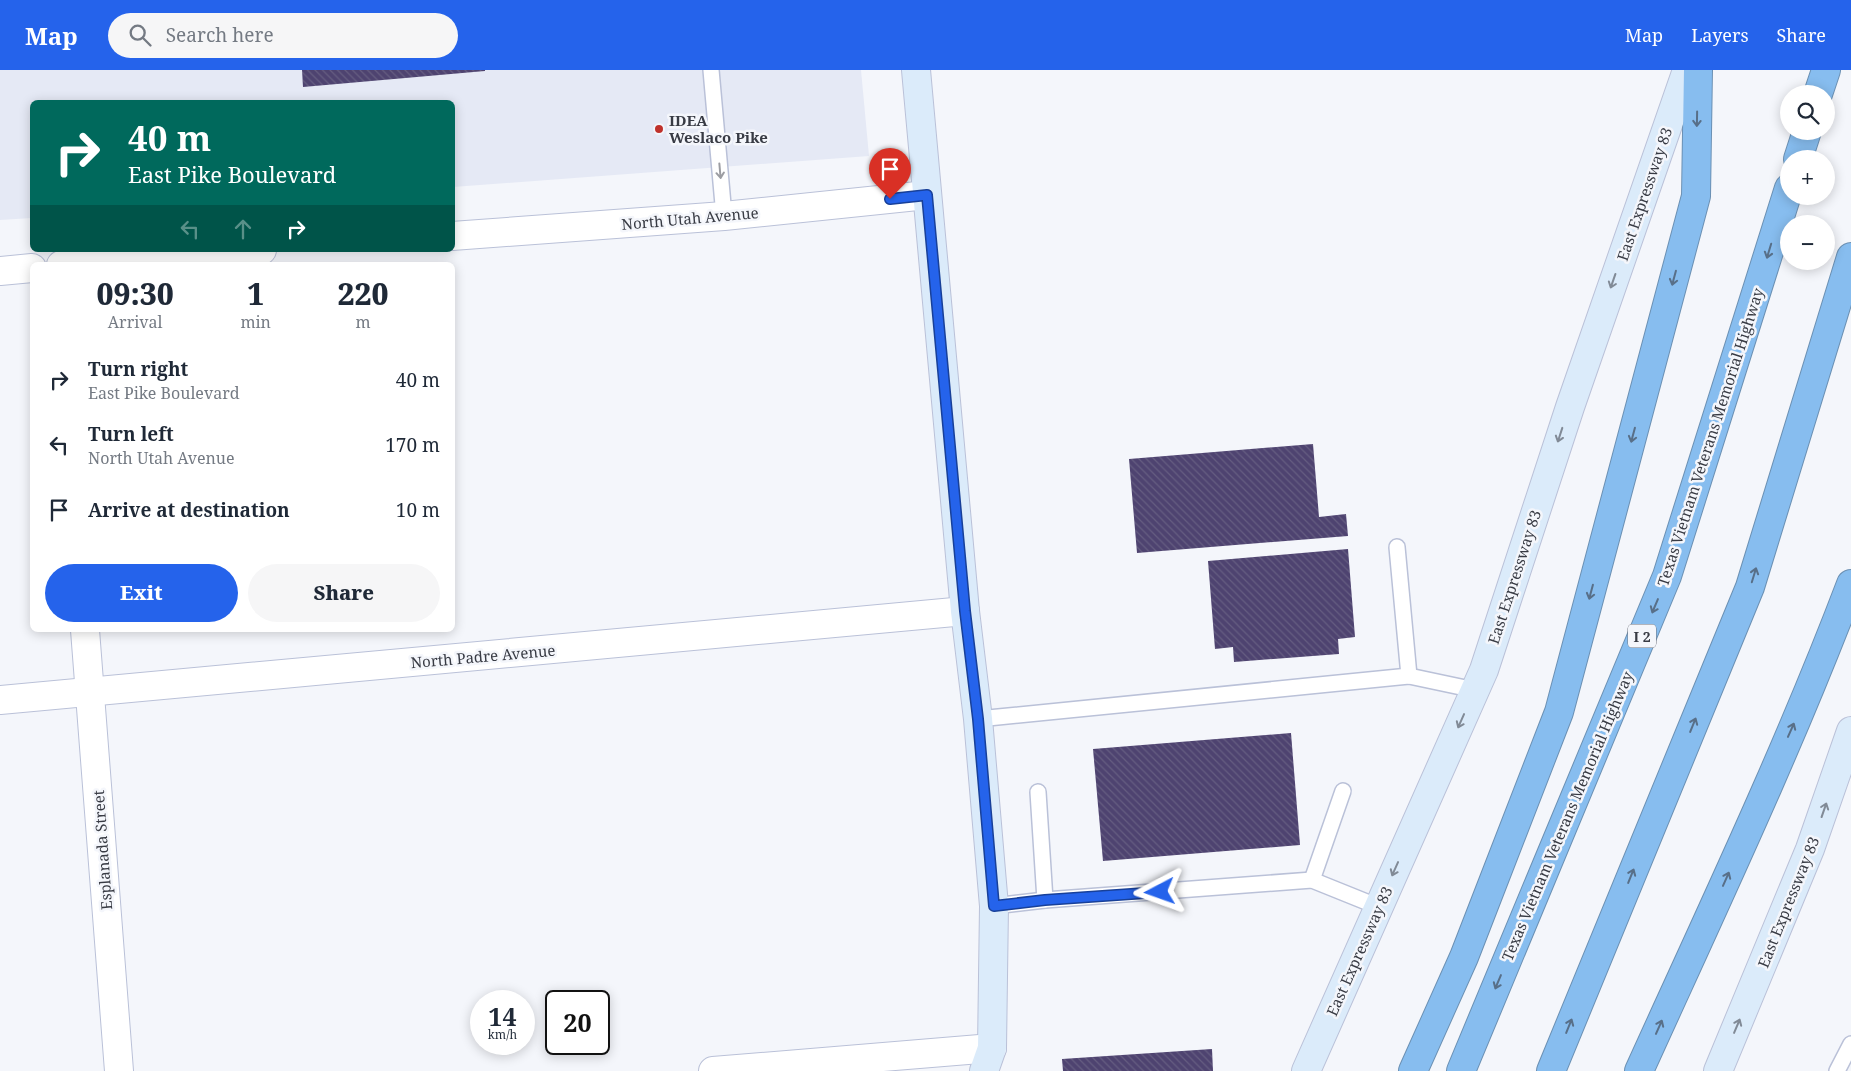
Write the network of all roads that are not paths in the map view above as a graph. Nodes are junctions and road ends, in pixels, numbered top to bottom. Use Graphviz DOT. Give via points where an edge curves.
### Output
graph roads {
  1 [pos="711,70"];
  2 [pos="916,70"];
  3 [pos="1687,70"];
  4 [pos="1698,70"];
  5 [pos="1826,70"];
  6 [pos="1821,85"];
  7 [pos="927,195"];
  8 [pos="1784,205"];
  9 [pos="724,216"];
  10 [pos="455,236"];
  11 [pos="235,252"];
  12 [pos="1851,257"];
  13 [pos="101,262"];
  14 [pos="30,268"];
  15 [pos="0,271"];
  16 [pos="1397,547"];
  17 [pos="1851,584"];
  18 [pos="965,611"];
  19 [pos="85,632"];
  20 [pos="1409,676"];
  21 [pos="1475,690"];
  22 [pos="90,692"];
  23 [pos="0,700"];
  24 [pos="978,719"];
  25 [pos="1850,738"];
  26 [pos="1343,791"];
  27 [pos="1038,792"];
  28 [pos="1312,880"];
  29 [pos="1045,900"];
  30 [pos="994,906"];
  31 [pos="1379,907"];
  32 [pos="1851,1044"];
  33 [pos="988,1060"];
  34 [pos="119,1071"];
  35 [pos="713,1071"];
  36 [pos="1306,1071"];
  37 [pos="1413,1071"];
  38 [pos="1461,1071"];
  39 [pos="1551,1071"];
  40 [pos="1639,1071"];
  41 [pos="1718,1071"];
  42 [pos="1838,1071"];
  1 -- 9 [label="lane, one-way"];
  2 -- 7 [label="main road"];
  3 -- 21 [label="main road, East Expressway 83, one-way"];
  4 -- 37 [label="highway, one-way" via="1696,196 1559,712 1464,957"];
  5 -- 6 [label="highway"];
  7 -- 9 [label="street, North Utah Avenue"];
  7 -- 18 [label="main road"];
  8 -- 38 [label="highway, Texas Vietnam Veterans Memorial Highway / I 2, one-way" via="1667,576"];
  9 -- 10 [label="street, North Utah Avenue"];
  11 -- 13 [label="street"];
  39 -- 12 [label="highway, one-way" via="1750,587"];
  14 -- 15 [label="street"];
  16 -- 20 [label="lane"];
  40 -- 17 [label="highway, one-way" via="1750,825"];
  18 -- 22 [label="street, North Padre Avenue"];
  18 -- 24 [label="main road"];
  19 -- 22 [label="street, Esplanada Street"];
  20 -- 21 [label="lane"];
  20 -- 24 [label="lane"];
  21 -- 31 [label="main road, East Expressway 83, one-way"];
  22 -- 23 [label="street, North Padre Avenue"];
  22 -- 34 [label="street, Esplanada Street"];
  24 -- 30 [label="main road"];
  41 -- 25 [label="main road, East Expressway 83, one-way" via="1810,849"];
  26 -- 28 [label="lane"];
  27 -- 29 [label="lane"];
  28 -- 29 [label="lane"];
  28 -- 31 [label="lane"];
  29 -- 30 [label="lane"];
  30 -- 33 [label="main road"];
  31 -- 36 [label="main road, East Expressway 83"];
  32 -- 42 [label="lane"];
  33 -- 35 [label="street"];
}
